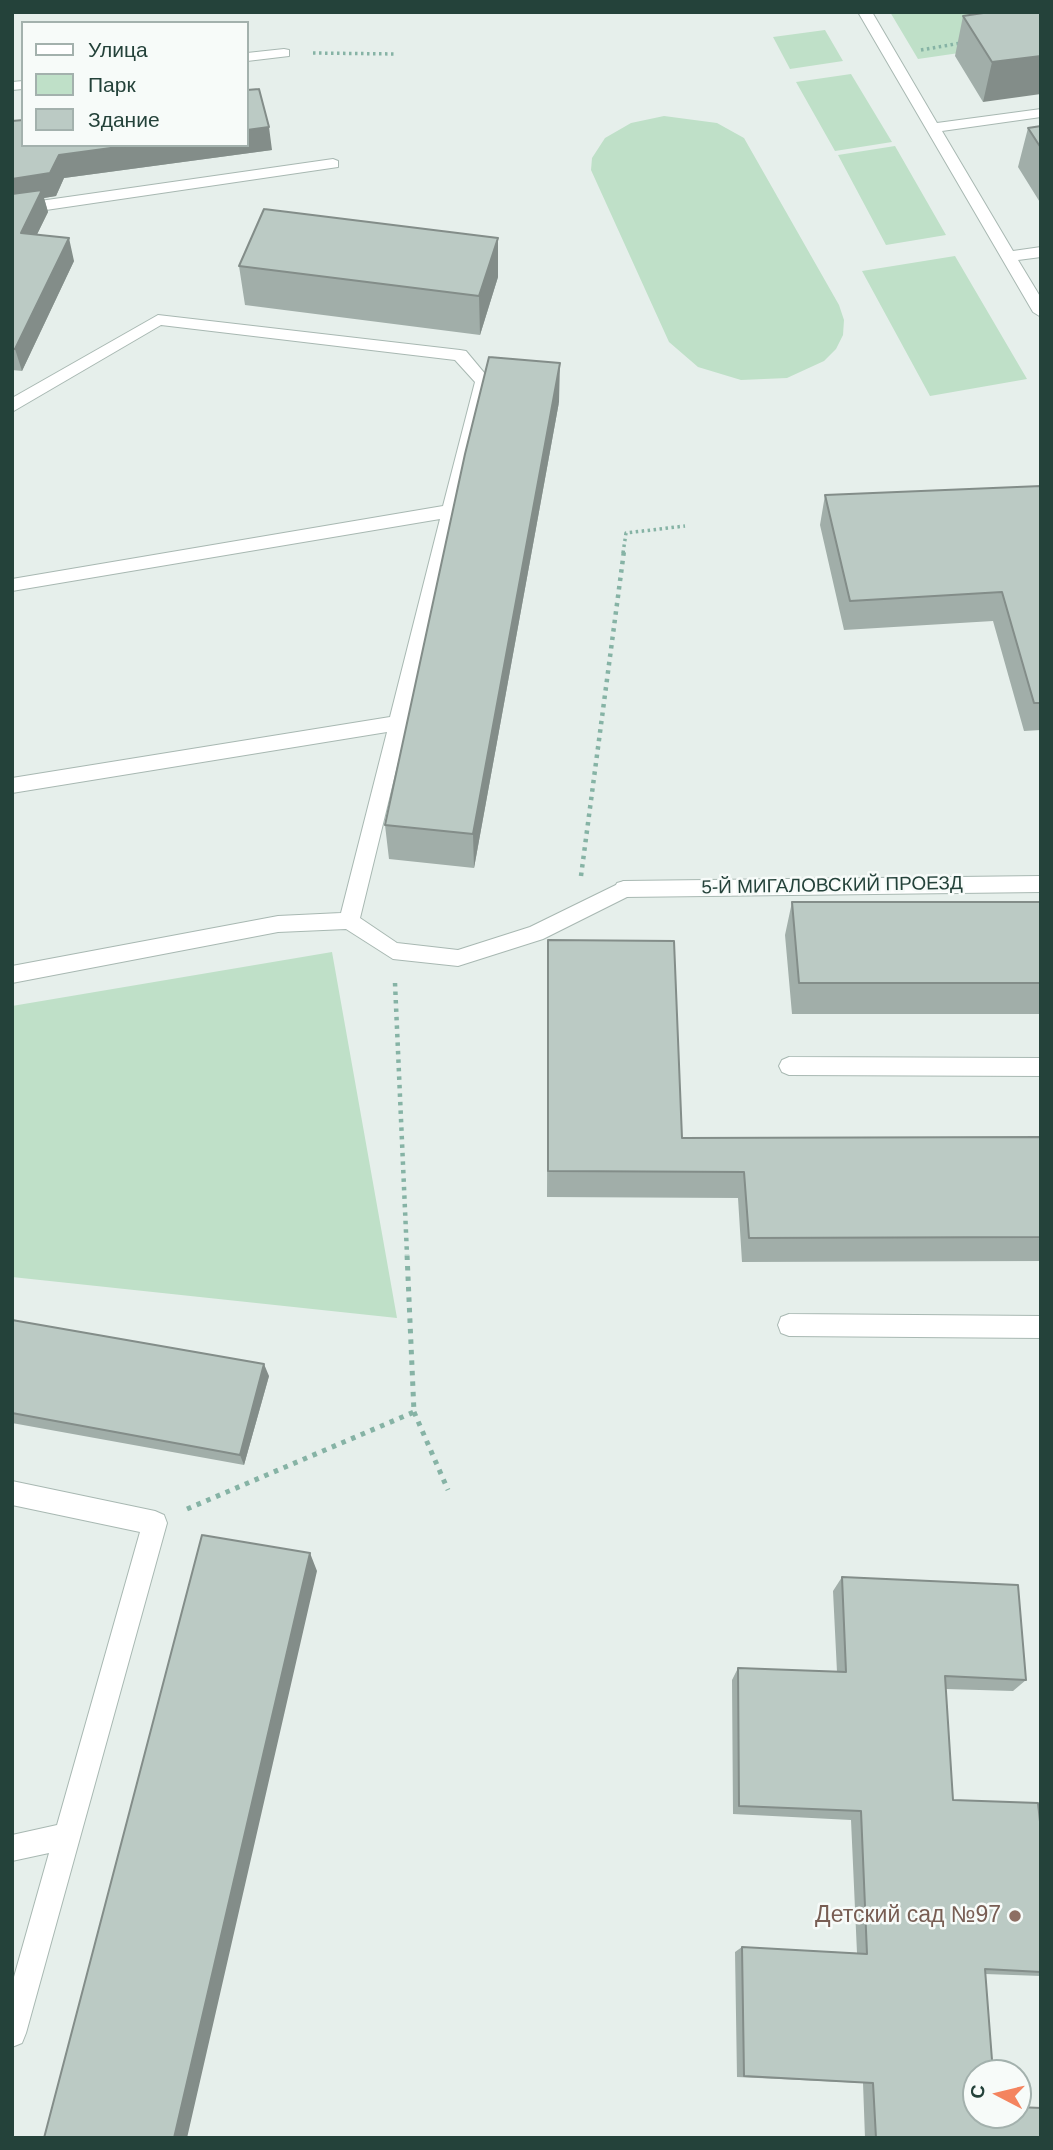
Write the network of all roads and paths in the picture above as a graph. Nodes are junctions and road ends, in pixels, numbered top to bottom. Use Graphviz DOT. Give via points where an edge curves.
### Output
graph roads {
  1 [pos="864,12"];
  2 [pos="972,42"];
  3 [pos="284,53"];
  4 [pos="396,54"];
  5 [pos="889,56"];
  6 [pos="248,57"];
  7 [pos="1041,113"];
  8 [pos="932,128"];
  9 [pos="333,164"];
  10 [pos="12,210"];
  11 [pos="1041,252"];
  12 [pos="1008,256"];
  13 [pos="1041,312"];
  14 [pos="12,405"];
  15 [pos="451,511"];
  16 [pos="685,526"];
  17 [pos="12,585"];
  18 [pos="398,723"];
  19 [pos="12,786"];
  20 [pos="1041,884"];
  21 [pos="576,913"];
  22 [pos="349,921"];
  23 [pos="393,951"];
  24 [pos="12,975"];
  25 [pos="789,1066"];
  26 [pos="1041,1067"];
  27 [pos="789,1325"];
  28 [pos="1041,1326"];
  29 [pos="415,1412"];
  30 [pos="449,1490"];
  31 [pos="12,1493"];
  32 [pos="155,1523"];
  33 [pos="67,1836"];
  34 [pos="12,1848"];
  35 [pos="12,2033"];
  1 -- 5 [label="street"];
  2 -- 5 [label="path"];
  3 -- 4 [label="path"];
  3 -- 6 [label="street"];
  5 -- 8 [label="street"];
  7 -- 8 [label="street"];
  8 -- 12 [label="street"];
  9 -- 10 [label="street"];
  11 -- 12 [label="street"];
  12 -- 13 [label="street"];
  14 -- 15 [label="street" via="158,320 460,355 483,381"];
  15 -- 17 [label="street"];
  15 -- 18 [label="street"];
  16 -- 21 [label="path" via="626,533"];
  18 -- 19 [label="street"];
  18 -- 22 [label="street"];
  20 -- 21 [label="street, 5-Й МИГАЛОВСКИЙ ПРОЕЗД" via="624,889"];
  21 -- 23 [label="street" via="536,933 458,958"];
  22 -- 23 [label="street"];
  22 -- 24 [label="street" via="278,924"];
  23 -- 29 [label="path"];
  25 -- 26 [label="street"];
  27 -- 28 [label="street"];
  29 -- 30 [label="path"];
  29 -- 32 [label="path"];
  31 -- 32 [label="street"];
  32 -- 33 [label="street"];
  33 -- 34 [label="street"];
  33 -- 35 [label="street"];
}
